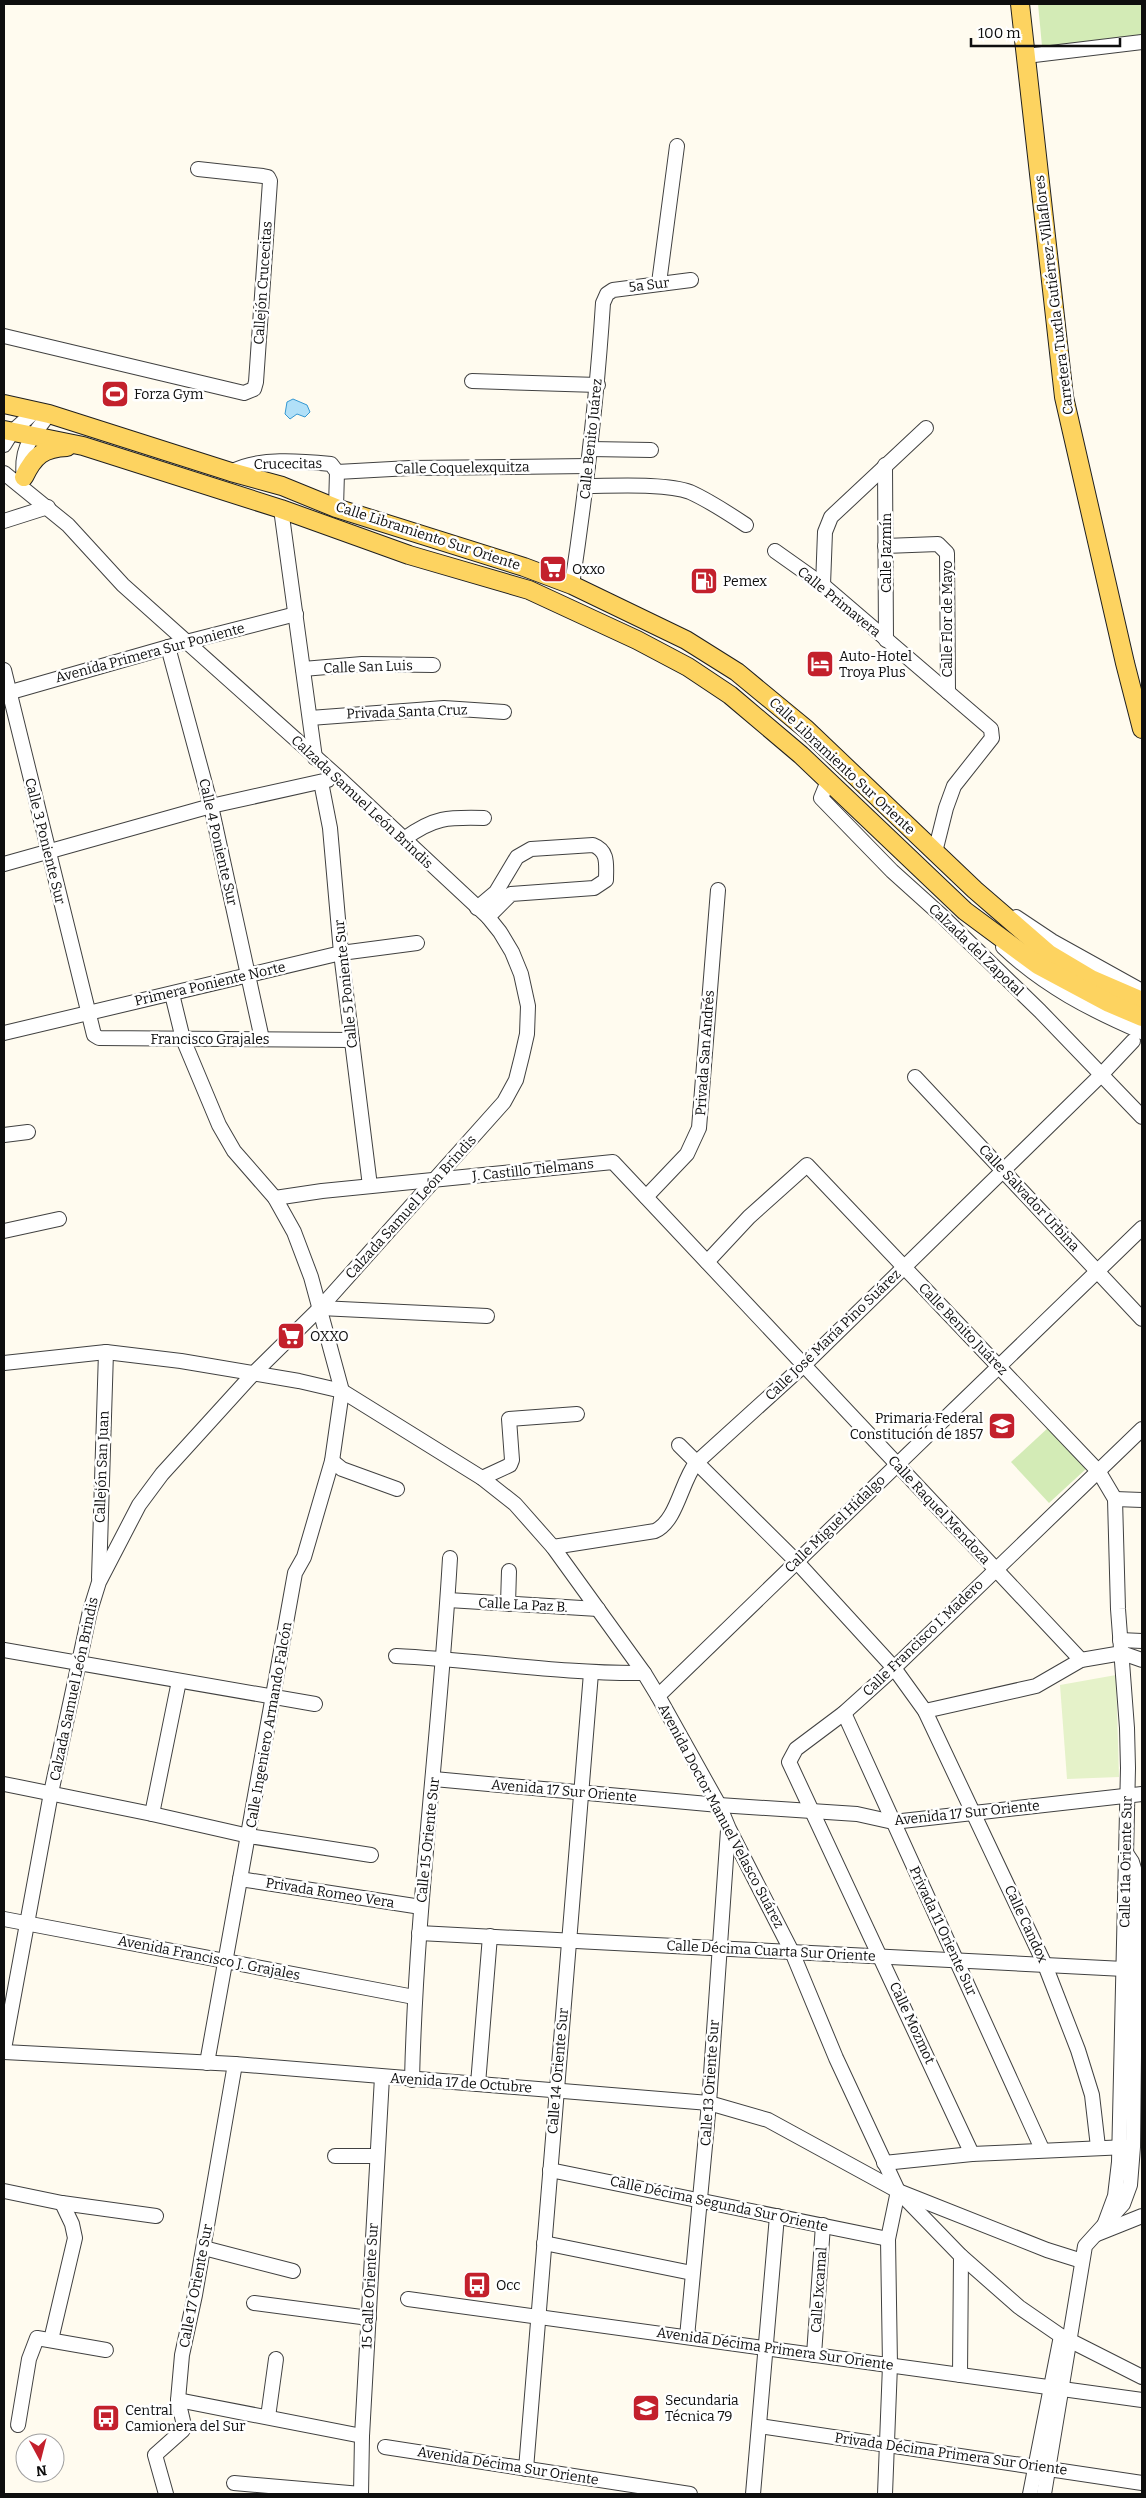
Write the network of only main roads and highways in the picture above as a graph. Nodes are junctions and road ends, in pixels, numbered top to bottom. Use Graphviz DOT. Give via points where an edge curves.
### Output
graph roads {
  1 [pos="1020,4"];
  2 [pos="4,404"];
  3 [pos="6,436"];
  4 [pos="83,446"];
  5 [pos="26,484"];
  6 [pos="1142,729"];
  7 [pos="1142,1001"];
  8 [pos="1142,1017"];
  1 -- 6 [label="main road, Carretera Tuxtla Gutiérrez-Villaflores" via="1064,398"];
  2 -- 7 [label="main road, Calle Libramiento Sur Oriente" via="282,486 336,508 524,567 572,585 686,640 736,672 806,729 975,890 1049,954 1091,979"];
  3 -- 4 [label="main road, Calle Libramiento Sur Oriente"];
  4 -- 5 [label="main road" via="55,448 40,454 34,459"];
  4 -- 8 [label="main road, Calle Libramiento Sur Oriente" via="281,509 409,555 529,590 637,640 730,695 801,754 965,911 1038,965"];
}
